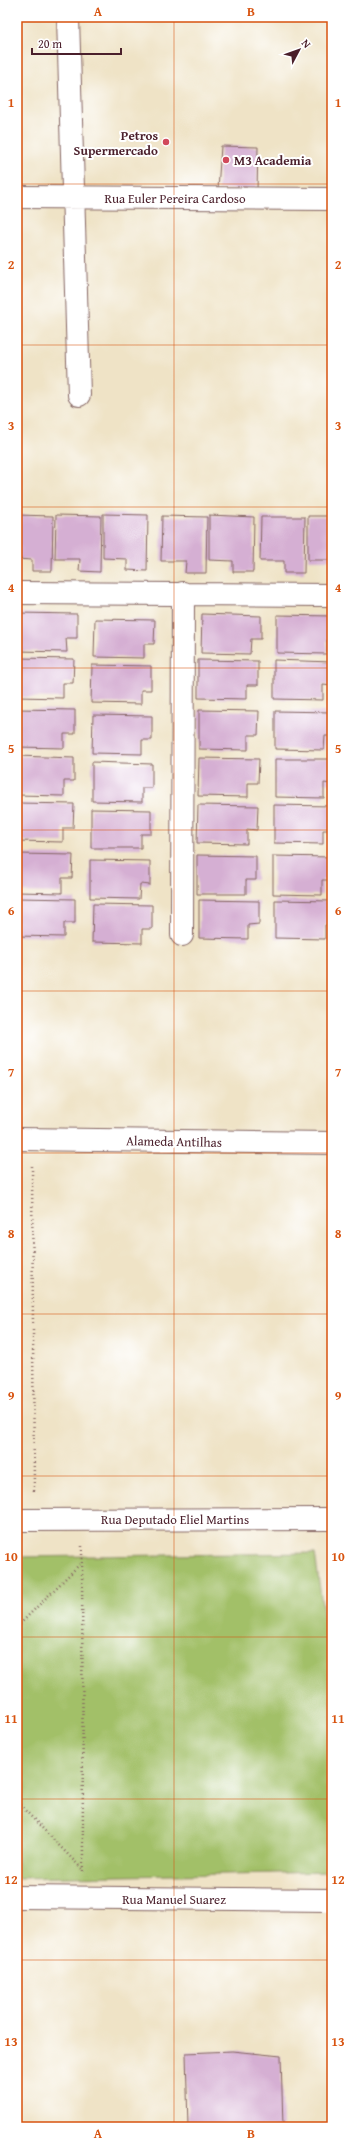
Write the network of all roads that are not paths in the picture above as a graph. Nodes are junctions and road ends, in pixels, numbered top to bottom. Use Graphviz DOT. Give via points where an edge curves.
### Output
graph roads {
  1 [pos="68,17"];
  2 [pos="17,197"];
  3 [pos="72,197"];
  4 [pos="332,198"];
  5 [pos="79,395"];
  6 [pos="17,593"];
  7 [pos="183,593"];
  8 [pos="332,595"];
  9 [pos="182,935"];
  10 [pos="25,1140"];
  11 [pos="332,1143"];
  12 [pos="332,1519"];
  13 [pos="25,1520"];
  14 [pos="17,1897"];
  15 [pos="332,1900"];
  1 -- 3 [label="street"];
  2 -- 3 [label="street, Rua Euler Pereira Cardoso"];
  3 -- 4 [label="street, Rua Euler Pereira Cardoso"];
  3 -- 5 [label="street"];
  6 -- 7 [label="street"];
  7 -- 8 [label="street"];
  7 -- 9 [label="street"];
  10 -- 11 [label="street, Alameda Antilhas"];
  12 -- 13 [label="street, Rua Deputado Eliel Martins"];
  14 -- 15 [label="street, Rua Manuel Suarez"];
}
